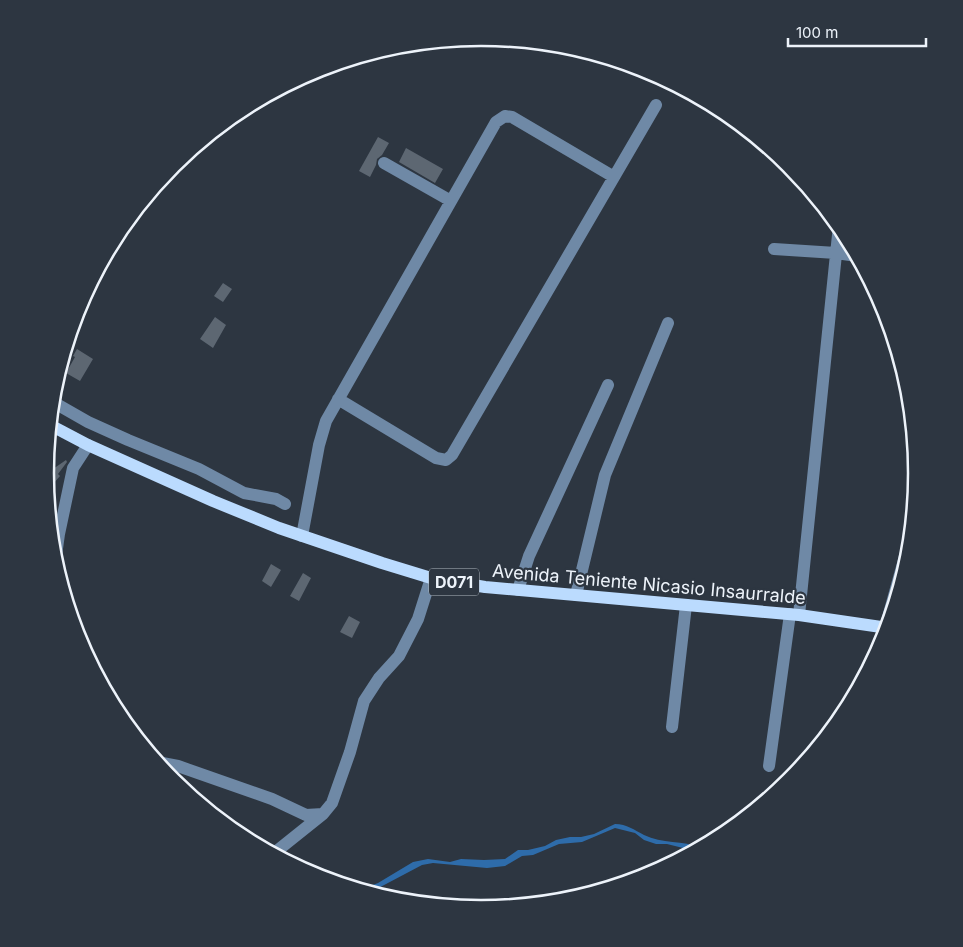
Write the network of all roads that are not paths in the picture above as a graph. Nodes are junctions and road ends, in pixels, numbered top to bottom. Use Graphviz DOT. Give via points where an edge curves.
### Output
graph roads {
  1 [pos="656,105"];
  2 [pos="384,163"];
  3 [pos="614,177"];
  4 [pos="451,201"];
  5 [pos="838,237"];
  6 [pos="774,248"];
  7 [pos="836,253"];
  8 [pos="849,255"];
  9 [pos="668,323"];
  10 [pos="608,385"];
  11 [pos="338,399"];
  12 [pos="60,406"];
  13 [pos="57,429"];
  14 [pos="88,445"];
  15 [pos="285,504"];
  16 [pos="59,535"];
  17 [pos="302,536"];
  18 [pos="431,578"];
  19 [pos="518,590"];
  20 [pos="576,595"];
  21 [pos="686,605"];
  22 [pos="794,614"];
  23 [pos="880,627"];
  24 [pos="672,727"];
  25 [pos="168,764"];
  26 [pos="769,766"];
  27 [pos="323,814"];
  28 [pos="279,850"];
  1 -- 3 [label="street"];
  2 -- 4 [label="street"];
  3 -- 4 [label="street" via="512,117 505,116 496,122"];
  3 -- 11 [label="street" via="452,455 446,460 436,458"];
  4 -- 11 [label="street"];
  5 -- 7 [label="street"];
  6 -- 7 [label="street"];
  7 -- 8 [label="street"];
  7 -- 22 [label="street"];
  9 -- 20 [label="street" via="605,475"];
  10 -- 19 [label="street" via="529,556"];
  11 -- 17 [label="street" via="319,444"];
  12 -- 15 [label="street" via="120,437 199,469 244,492 276,498"];
  13 -- 14 [label="main road, Avenida Teniente Nicasio Insaurralde / D071"];
  14 -- 16 [label="street" via="73,468"];
  14 -- 17 [label="main road, Avenida Teniente Nicasio Insaurralde / D071" via="213,501"];
  17 -- 18 [label="main road, Avenida Teniente Nicasio Insaurralde / D071"];
  18 -- 19 [label="main road, Avenida Teniente Nicasio Insaurralde / D071"];
  18 -- 27 [label="street" via="418,620 399,656 364,701 342,776 332,803"];
  19 -- 20 [label="main road, Avenida Teniente Nicasio Insaurralde / D071"];
  20 -- 21 [label="main road, Avenida Teniente Nicasio Insaurralde / D071"];
  21 -- 22 [label="main road, Avenida Teniente Nicasio Insaurralde / D071"];
  21 -- 24 [label="street"];
  22 -- 23 [label="main road, Avenida Teniente Nicasio Insaurralde / D071"];
  22 -- 26 [label="street"];
  25 -- 27 [label="street" via="272,799 306,815"];
  27 -- 28 [label="street"];
}
